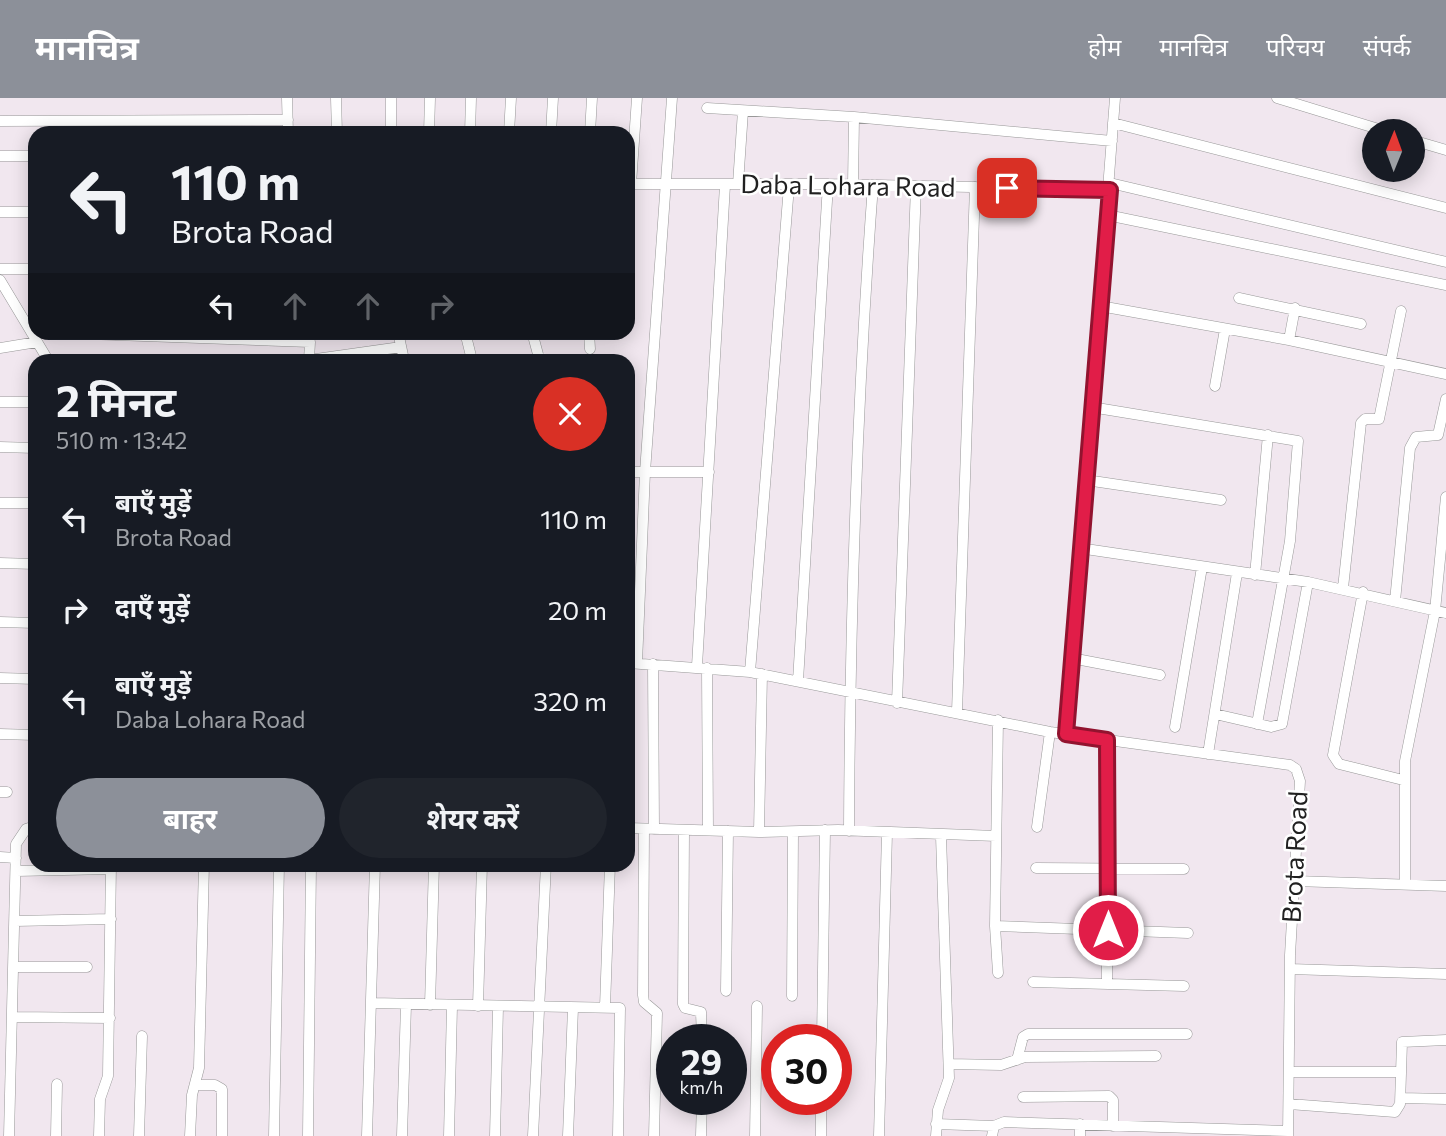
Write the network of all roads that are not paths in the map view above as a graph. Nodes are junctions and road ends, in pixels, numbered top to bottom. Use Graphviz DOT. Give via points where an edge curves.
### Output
graph roads {
  1 [pos="287,98"];
  2 [pos="336,98"];
  3 [pos="391,98"];
  4 [pos="429,98"];
  5 [pos="471,98"];
  6 [pos="511,98"];
  7 [pos="553,98"];
  8 [pos="593,98"];
  9 [pos="637,98"];
  10 [pos="672,98"];
  11 [pos="1115,98"];
  12 [pos="1277,98"];
  13 [pos="707,108"];
  14 [pos="743,111"];
  15 [pos="854,117"];
  16 [pos="288,120"];
  17 [pos="0,121"];
  18 [pos="1113,123"];
  19 [pos="1362,124"];
  20 [pos="288,126"];
  21 [pos="337,126"];
  22 [pos="391,126"];
  23 [pos="429,126"];
  24 [pos="470,126"];
  25 [pos="509,126"];
  26 [pos="551,126"];
  27 [pos="591,126"];
  28 [pos="635,126"];
  29 [pos="1112,141"];
  30 [pos="1425,144"];
  31 [pos="1446,150"];
  32 [pos="0,156"];
  33 [pos="28,156"];
  34 [pos="635,184"];
  35 [pos="738,184"];
  36 [pos="828,184"];
  37 [pos="664,185"];
  38 [pos="725,185"];
  39 [pos="853,185"];
  40 [pos="873,185"];
  41 [pos="789,186"];
  42 [pos="916,186"];
  43 [pos="975,187"];
  44 [pos="1110,187"];
  45 [pos="1446,208"];
  46 [pos="0,212"];
  47 [pos="28,212"];
  48 [pos="1107,215"];
  49 [pos="1446,262"];
  50 [pos="0,269"];
  51 [pos="28,269"];
  52 [pos="0,280"];
  53 [pos="1446,285"];
  54 [pos="1240,298"];
  55 [pos="0,300"];
  56 [pos="13,301"];
  57 [pos="1100,306"];
  58 [pos="1295,308"];
  59 [pos="1401,312"];
  60 [pos="1361,324"];
  61 [pos="28,327"];
  62 [pos="1225,329"];
  63 [pos="299,340"];
  64 [pos="310,340"];
  65 [pos="400,340"];
  66 [pos="589,340"];
  67 [pos="1289,340"];
  68 [pos="37,342"];
  69 [pos="310,345"];
  70 [pos="401,347"];
  71 [pos="0,348"];
  72 [pos="590,349"];
  73 [pos="44,354"];
  74 [pos="309,354"];
  75 [pos="351,354"];
  76 [pos="403,354"];
  77 [pos="1390,362"];
  78 [pos="1446,374"];
  79 [pos="1215,386"];
  80 [pos="1446,399"];
  81 [pos="0,402"];
  82 [pos="28,402"];
  83 [pos="1091,407"];
  84 [pos="1268,435"];
  85 [pos="1442,438"];
  86 [pos="0,447"];
  87 [pos="28,448"];
  88 [pos="635,472"];
  89 [pos="645,472"];
  90 [pos="709,472"];
  91 [pos="1086,481"];
  92 [pos="1446,498"];
  93 [pos="1221,500"];
  94 [pos="0,503"];
  95 [pos="28,503"];
  96 [pos="1079,548"];
  97 [pos="0,564"];
  98 [pos="28,564"];
  99 [pos="1202,567"];
  100 [pos="1237,573"];
  101 [pos="1255,575"];
  102 [pos="1284,579"];
  103 [pos="1308,582"];
  104 [pos="1343,588"];
  105 [pos="1363,592"];
  106 [pos="1395,601"];
  107 [pos="1441,612"];
  108 [pos="0,622"];
  109 [pos="28,623"];
  110 [pos="635,631"];
  111 [pos="1071,658"];
  112 [pos="635,663"];
  113 [pos="653,664"];
  114 [pos="702,667"];
  115 [pos="750,672"];
  116 [pos="762,674"];
  117 [pos="1160,675"];
  118 [pos="0,678"];
  119 [pos="28,679"];
  120 [pos="798,681"];
  121 [pos="850,693"];
  122 [pos="897,703"];
  123 [pos="957,712"];
  124 [pos="1215,714"];
  125 [pos="998,720"];
  126 [pos="1257,724"];
  127 [pos="1175,727"];
  128 [pos="1050,732"];
  129 [pos="0,734"];
  130 [pos="1066,734"];
  131 [pos="28,735"];
  132 [pos="1107,740"];
  133 [pos="1208,754"];
  134 [pos="1403,780"];
  135 [pos="1037,827"];
  136 [pos="635,828"];
  137 [pos="649,829"];
  138 [pos="28,830"];
  139 [pos="684,830"];
  140 [pos="708,830"];
  141 [pos="825,830"];
  142 [pos="728,831"];
  143 [pos="849,831"];
  144 [pos="759,832"];
  145 [pos="793,832"];
  146 [pos="887,832"];
  147 [pos="941,836"];
  148 [pos="996,836"];
  149 [pos="0,857"];
  150 [pos="16,858"];
  151 [pos="1108,867"];
  152 [pos="1036,868"];
  153 [pos="1184,869"];
  154 [pos="28,870"];
  155 [pos="16,871"];
  156 [pos="111,872"];
  157 [pos="204,872"];
  158 [pos="279,872"];
  159 [pos="311,872"];
  160 [pos="375,872"];
  161 [pos="434,872"];
  162 [pos="482,872"];
  163 [pos="546,872"];
  164 [pos="610,872"];
  165 [pos="1295,881"];
  166 [pos="1405,884"];
  167 [pos="1446,886"];
  168 [pos="111,919"];
  169 [pos="15,921"];
  170 [pos="995,926"];
  171 [pos="1108,930"];
  172 [pos="1188,933"];
  173 [pos="15,967"];
  174 [pos="87,967"];
  175 [pos="1290,970"];
  176 [pos="998,972"];
  177 [pos="1446,974"];
  178 [pos="1033,982"];
  179 [pos="1107,983"];
  180 [pos="1184,986"];
  181 [pos="726,991"];
  182 [pos="792,996"];
  183 [pos="372,1003"];
  184 [pos="406,1005"];
  185 [pos="430,1005"];
  186 [pos="452,1006"];
  187 [pos="478,1006"];
  188 [pos="757,1006"];
  189 [pos="498,1007"];
  190 [pos="605,1007"];
  191 [pos="539,1008"];
  192 [pos="573,1008"];
  193 [pos="15,1017"];
  194 [pos="110,1018"];
  195 [pos="701,1024"];
  196 [pos="822,1024"];
  197 [pos="1187,1034"];
  198 [pos="142,1035"];
  199 [pos="1446,1040"];
  200 [pos="1156,1056"];
  201 [pos="1017,1060"];
  202 [pos="949,1065"];
  203 [pos="1289,1072"];
  204 [pos="1401,1072"];
  205 [pos="57,1084"];
  206 [pos="194,1085"];
  207 [pos="1023,1097"];
  208 [pos="1401,1098"];
  209 [pos="1446,1099"];
  210 [pos="5,1103"];
  211 [pos="1289,1104"];
  212 [pos="702,1115"];
  213 [pos="821,1115"];
  214 [pos="936,1124"];
  215 [pos="1080,1124"];
  216 [pos="1114,1126"];
  217 [pos="993,1131"];
  218 [pos="1164,1132"];
  219 [pos="1288,1133"];
  220 [pos="9,1136"];
  221 [pos="56,1136"];
  222 [pos="99,1136"];
  223 [pos="139,1136"];
  224 [pos="190,1136"];
  225 [pos="222,1136"];
  226 [pos="274,1136"];
  227 [pos="308,1136"];
  228 [pos="367,1136"];
  229 [pos="402,1136"];
  230 [pos="449,1136"];
  231 [pos="495,1136"];
  232 [pos="533,1136"];
  233 [pos="568,1136"];
  234 [pos="618,1136"];
  235 [pos="654,1136"];
  236 [pos="701,1136"];
  237 [pos="755,1136"];
  238 [pos="821,1136"];
  239 [pos="879,1136"];
  240 [pos="936,1136"];
  241 [pos="1080,1136"];
  1 -- 16 [label="street"];
  2 -- 21 [label="street"];
  3 -- 22 [label="street"];
  4 -- 23 [label="street"];
  5 -- 24 [label="street"];
  6 -- 25 [label="street"];
  7 -- 26 [label="street"];
  8 -- 27 [label="street"];
  9 -- 28 [label="street"];
  10 -- 37 [label="street"];
  11 -- 18 [label="street"];
  12 -- 19 [label="street"];
  13 -- 14 [label="street"];
  14 -- 15 [label="street"];
  14 -- 35 [label="street"];
  15 -- 29 [label="street"];
  15 -- 39 [label="street"];
  16 -- 17 [label="street"];
  16 -- 20 [label="street"];
  18 -- 29 [label="street"];
  18 -- 45 [label="street"];
  29 -- 44 [label="street"];
  30 -- 31 [label="street"];
  32 -- 33 [label="street"];
  34 -- 37 [label="street, Daba Lohara Road"];
  35 -- 38 [label="street, Daba Lohara Road"];
  35 -- 41 [label="street, Daba Lohara Road"];
  36 -- 39 [label="street, Daba Lohara Road"];
  36 -- 41 [label="street, Daba Lohara Road"];
  36 -- 120 [label="street"];
  37 -- 38 [label="street, Daba Lohara Road"];
  37 -- 89 [label="street"];
  38 -- 90 [label="street"];
  39 -- 40 [label="street, Daba Lohara Road"];
  40 -- 42 [label="street, Daba Lohara Road"];
  40 -- 121 [label="street" via="863,317"];
  41 -- 115 [label="street"];
  42 -- 43 [label="street, Daba Lohara Road"];
  42 -- 122 [label="street"];
  43 -- 44 [label="street, Daba Lohara Road"];
  43 -- 123 [label="street"];
  44 -- 48 [label="street"];
  44 -- 49 [label="street, Daba Lohara Road"];
  46 -- 47 [label="street"];
  48 -- 53 [label="street"];
  48 -- 57 [label="street"];
  50 -- 51 [label="street"];
  52 -- 56 [label="street"];
  54 -- 58 [label="street"];
  55 -- 56 [label="street"];
  56 -- 61 [label="street"];
  57 -- 62 [label="street"];
  57 -- 83 [label="street"];
  58 -- 60 [label="street"];
  58 -- 67 [label="street"];
  59 -- 77 [label="street"];
  62 -- 67 [label="street"];
  62 -- 79 [label="street"];
  63 -- 69 [label="street"];
  64 -- 69 [label="street"];
  65 -- 70 [label="street"];
  66 -- 72 [label="street"];
  67 -- 77 [label="street"];
  68 -- 71 [label="street"];
  68 -- 73 [label="street"];
  69 -- 74 [label="street"];
  70 -- 75 [label="street"];
  70 -- 76 [label="street"];
  77 -- 78 [label="street"];
  77 -- 104 [label="street" via="1379,419 1361,423"];
  80 -- 85 [label="street"];
  81 -- 82 [label="street"];
  83 -- 84 [label="street"];
  83 -- 91 [label="street"];
  84 -- 101 [label="street"];
  84 -- 102 [label="street" via="1298,442"];
  85 -- 106 [label="street" via="1416,437 1410,448"];
  86 -- 87 [label="street"];
  88 -- 89 [label="street"];
  89 -- 90 [label="street"];
  89 -- 110 [label="street"];
  90 -- 114 [label="street"];
  91 -- 93 [label="street"];
  91 -- 96 [label="street"];
  92 -- 107 [label="street"];
  94 -- 95 [label="street"];
  96 -- 99 [label="street"];
  96 -- 111 [label="street"];
  97 -- 98 [label="street"];
  99 -- 100 [label="street"];
  99 -- 127 [label="street"];
  100 -- 101 [label="street"];
  100 -- 124 [label="street"];
  101 -- 102 [label="street"];
  102 -- 103 [label="street"];
  102 -- 126 [label="street"];
  103 -- 104 [label="street"];
  103 -- 126 [label="street" via="1282,724"];
  104 -- 105 [label="street"];
  105 -- 106 [label="street"];
  105 -- 134 [label="street" via="1333,755 1339,764"];
  106 -- 107 [label="street"];
  107 -- 134 [label="street" via="1408,739"];
  108 -- 109 [label="street"];
  111 -- 117 [label="street"];
  111 -- 130 [label="street"];
  112 -- 113 [label="street, Brota Road"];
  113 -- 114 [label="street, Brota Road"];
  113 -- 137 [label="street"];
  114 -- 115 [label="street, Brota Road"];
  114 -- 140 [label="street"];
  115 -- 116 [label="street, Brota Road"];
  116 -- 120 [label="street, Brota Road"];
  116 -- 144 [label="street"];
  118 -- 119 [label="street"];
  120 -- 121 [label="street, Brota Road"];
  121 -- 122 [label="street, Brota Road"];
  121 -- 143 [label="street"];
  122 -- 123 [label="street, Brota Road"];
  123 -- 125 [label="street, Brota Road"];
  124 -- 126 [label="street"];
  124 -- 133 [label="street"];
  125 -- 128 [label="street, Brota Road"];
  125 -- 148 [label="street"];
  128 -- 130 [label="street, Brota Road"];
  128 -- 135 [label="street"];
  129 -- 131 [label="street"];
  130 -- 132 [label="street, Brota Road"];
  132 -- 133 [label="street, Brota Road"];
  132 -- 151 [label="street"];
  133 -- 165 [label="street, Brota Road" via="1296,769 1300,781"];
  134 -- 166 [label="street"];
  136 -- 137 [label="street"];
  137 -- 139 [label="street"];
  137 -- 235 [label="street" via="643,995 644,1002 657,1013"];
  138 -- 150 [label="street" via="19,836"];
  139 -- 140 [label="street"];
  139 -- 195 [label="street" via="683,1004 701,1012"];
  140 -- 142 [label="street"];
  141 -- 143 [label="street"];
  141 -- 145 [label="street"];
  141 -- 196 [label="street"];
  142 -- 144 [label="street"];
  142 -- 181 [label="street"];
  143 -- 146 [label="street"];
  144 -- 145 [label="street"];
  145 -- 182 [label="street"];
  146 -- 147 [label="street"];
  146 -- 239 [label="street"];
  147 -- 148 [label="street"];
  147 -- 202 [label="street"];
  148 -- 170 [label="street"];
  149 -- 150 [label="street"];
  150 -- 155 [label="street"];
  151 -- 152 [label="street"];
  151 -- 153 [label="street"];
  151 -- 171 [label="street"];
  154 -- 155 [label="street"];
  155 -- 169 [label="street"];
  156 -- 168 [label="street"];
  157 -- 206 [label="street" via="199,1068"];
  158 -- 226 [label="street"];
  159 -- 227 [label="street"];
  160 -- 183 [label="street"];
  161 -- 185 [label="street"];
  162 -- 187 [label="street"];
  163 -- 191 [label="street"];
  164 -- 190 [label="street"];
  165 -- 166 [label="street"];
  165 -- 175 [label="street, Brota Road"];
  166 -- 167 [label="street"];
  168 -- 169 [label="street"];
  168 -- 194 [label="street"];
  169 -- 173 [label="street"];
  170 -- 171 [label="street"];
  170 -- 176 [label="street"];
  171 -- 172 [label="street"];
  171 -- 179 [label="street"];
  173 -- 174 [label="street"];
  173 -- 193 [label="street"];
  175 -- 177 [label="street"];
  175 -- 203 [label="street, Brota Road"];
  178 -- 179 [label="street"];
  179 -- 180 [label="street"];
  183 -- 184 [label="street"];
  183 -- 228 [label="street"];
  184 -- 185 [label="street"];
  184 -- 229 [label="street"];
  185 -- 186 [label="street"];
  186 -- 187 [label="street"];
  186 -- 230 [label="street"];
  187 -- 189 [label="street"];
  188 -- 237 [label="street"];
  189 -- 191 [label="street"];
  189 -- 231 [label="street"];
  190 -- 192 [label="street"];
  190 -- 234 [label="street" via="621,1011"];
  191 -- 192 [label="street"];
  191 -- 232 [label="street"];
  192 -- 233 [label="street"];
  193 -- 194 [label="street"];
  193 -- 210 [label="street"];
  194 -- 222 [label="street"];
  197 -- 201 [label="street" via="1028,1034"];
  198 -- 223 [label="street"];
  199 -- 204 [label="street" via="1402,1042"];
  200 -- 201 [label="street"];
  201 -- 202 [label="street" via="1001,1065"];
  202 -- 214 [label="street"];
  203 -- 204 [label="street"];
  203 -- 211 [label="street, Brota Road"];
  204 -- 208 [label="street"];
  205 -- 221 [label="street"];
  206 -- 224 [label="street"];
  206 -- 225 [label="street" via="222,1089"];
  207 -- 216 [label="street" via="1109,1096"];
  208 -- 209 [label="street"];
  208 -- 211 [label="street" via="1399,1108 1391,1113"];
  210 -- 220 [label="street"];
  211 -- 219 [label="street, Brota Road"];
  212 -- 236 [label="street"];
  213 -- 238 [label="street"];
  214 -- 217 [label="street"];
  214 -- 240 [label="street"];
  215 -- 216 [label="street"];
  215 -- 217 [label="street" via="1004,1122"];
  215 -- 241 [label="street"];
  216 -- 218 [label="street"];
  218 -- 219 [label="street"];
}
